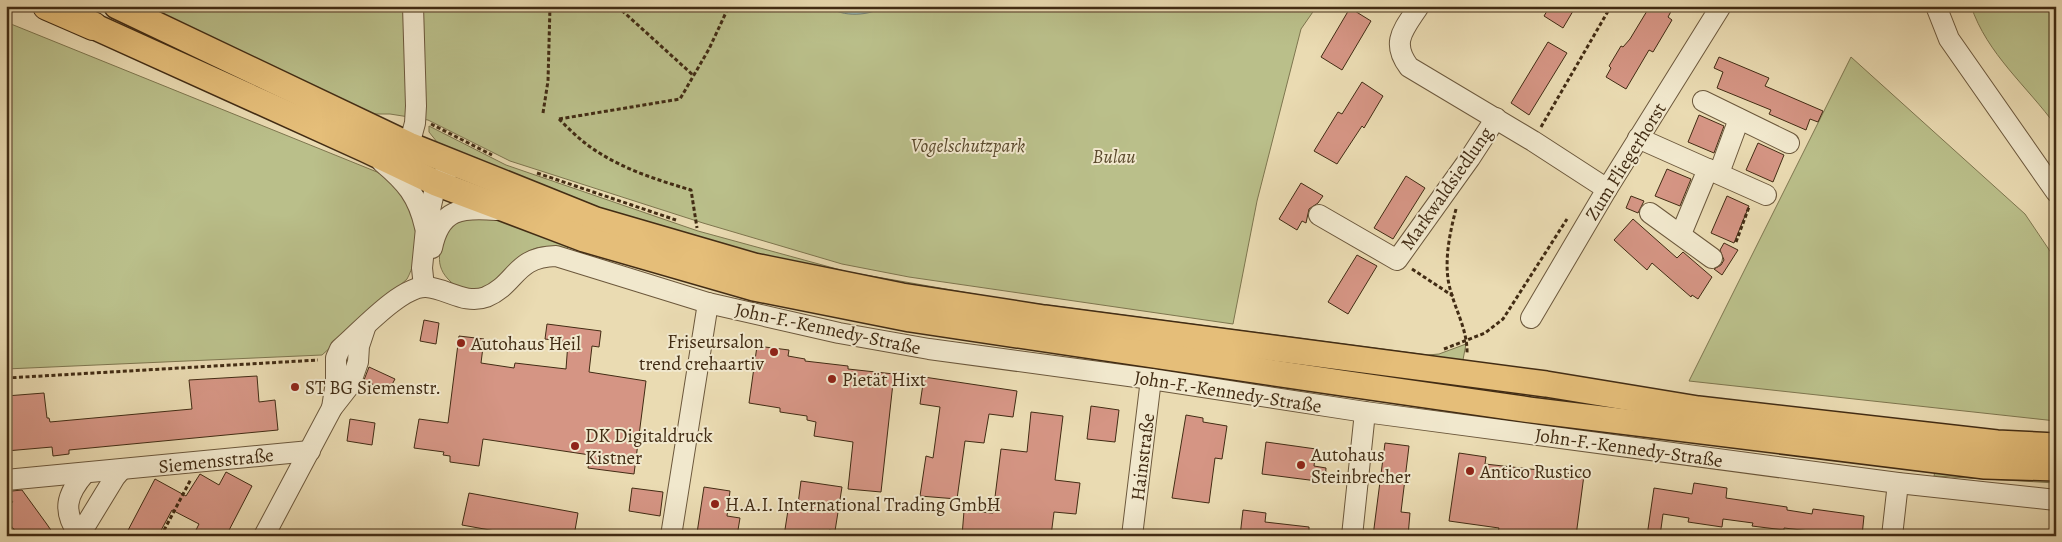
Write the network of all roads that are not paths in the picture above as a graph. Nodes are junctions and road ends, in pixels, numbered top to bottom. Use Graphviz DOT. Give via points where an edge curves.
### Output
graph roads {
  1 [pos="47,6"];
  2 [pos="117,6"];
  3 [pos="413,6"];
  4 [pos="1419,6"];
  5 [pos="1721,6"];
  6 [pos="1936,6"];
  7 [pos="93,26"];
  8 [pos="1703,101"];
  9 [pos="1496,118"];
  10 [pos="1739,118"];
  11 [pos="412,134"];
  12 [pos="1638,138"];
  13 [pos="1789,143"];
  14 [pos="367,150"];
  15 [pos="466,168"];
  16 [pos="1714,171"];
  17 [pos="436,183"];
  18 [pos="1607,188"];
  19 [pos="1761,192"];
  20 [pos="2056,192"];
  21 [pos="509,212"];
  22 [pos="1650,214"];
  23 [pos="1319,215"];
  24 [pos="426,228"];
  25 [pos="1681,234"];
  26 [pos="1712,258"];
  27 [pos="424,287"];
  28 [pos="708,303"];
  29 [pos="1531,318"];
  30 [pos="364,328"];
  31 [pos="1151,379"];
  32 [pos="332,408"];
  33 [pos="1365,412"];
  34 [pos="2056,446"];
  35 [pos="310,451"];
  36 [pos="2056,468"];
  37 [pos="121,470"];
  38 [pos="85,473"];
  39 [pos="6,480"];
  40 [pos="1898,483"];
  41 [pos="2056,500"];
  42 [pos="79,536"];
  43 [pos="264,536"];
  44 [pos="671,536"];
  45 [pos="1132,536"];
  46 [pos="1352,536"];
  47 [pos="1892,536"];
  1 -- 7 [label="highway"];
  2 -- 11 [label="main road"];
  3 -- 11 [label="street" via="416,94"];
  4 -- 9 [label="street, Markwaldsiedlung" via="1400,36 1400,56 1409,67"];
  5 -- 12 [label="street, Zum Fliegerhorst"];
  6 -- 20 [label="street" via="1949,39"];
  7 -- 14 [label="main road"];
  8 -- 10 [label="street"];
  9 -- 18 [label="street, Markwaldsiedlung"];
  9 -- 23 [label="street, Markwaldsiedlung" via="1396,260"];
  10 -- 13 [label="street"];
  10 -- 16 [label="street"];
  11 -- 14 [label="street"];
  11 -- 15 [label="main road"];
  11 -- 17 [label="street"];
  12 -- 16 [label="street"];
  12 -- 18 [label="street, Zum Fliegerhorst"];
  14 -- 17 [label="main road"];
  14 -- 24 [label="street" via="394,172 413,194"];
  15 -- 17 [label="street" via="444,173"];
  15 -- 34 [label="main road" via="596,220 686,247 772,270 902,296 1044,318 1546,384 1698,409 1997,443"];
  16 -- 19 [label="street"];
  16 -- 25 [label="street"];
  17 -- 21 [label="main road"];
  17 -- 24 [label="street"];
  18 -- 29 [label="street, Zum Fliegerhorst"];
  21 -- 27 [label="street" via="471,208 450,215 434,237"];
  21 -- 36 [label="main road" via="584,239 754,288 910,319 1530,410 1985,466"];
  22 -- 25 [label="street"];
  24 -- 27 [label="street" via="422,268"];
  25 -- 26 [label="street"];
  27 -- 28 [label="street, John-F.-Kennedy-Straße" via="467,299 484,298 500,289 531,260 556,256"];
  27 -- 30 [label="street" via="397,298"];
  28 -- 31 [label="street, John-F.-Kennedy-Straße" via="839,333 929,349"];
  28 -- 44 [label="street"];
  30 -- 32 [label="street, Siemensstraße" via="350,386"];
  30 -- 32 [label="street, Siemensstraße" via="340,349 336,358"];
  31 -- 33 [label="street, John-F.-Kennedy-Straße"];
  31 -- 45 [label="street, Hainstraße"];
  32 -- 35 [label="street, Siemensstraße"];
  33 -- 40 [label="street, John-F.-Kennedy-Straße"];
  33 -- 46 [label="street"];
  35 -- 37 [label="street, Siemensstraße"];
  35 -- 43 [label="street, Siemensstraße"];
  37 -- 38 [label="street, Siemensstraße"];
  37 -- 42 [label="street"];
  38 -- 39 [label="street, Siemensstraße"];
  38 -- 42 [label="street" via="74,486 68,502 69,516"];
  40 -- 41 [label="street, John-F.-Kennedy-Straße"];
  40 -- 47 [label="street"];
}
